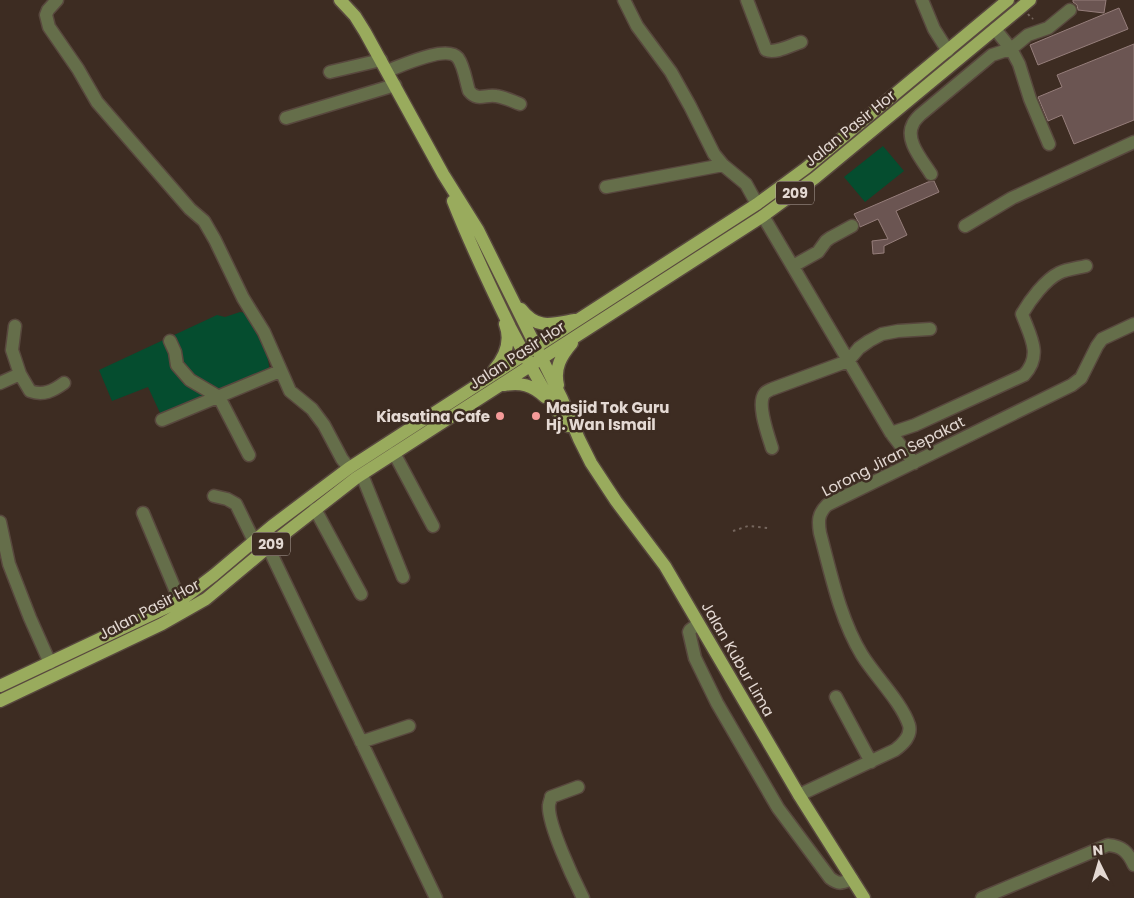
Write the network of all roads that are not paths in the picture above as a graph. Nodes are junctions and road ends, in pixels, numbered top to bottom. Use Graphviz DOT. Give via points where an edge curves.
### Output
graph roads {
  1 [pos="57,0"];
  2 [pos="340,0"];
  3 [pos="624,0"];
  4 [pos="747,0"];
  5 [pos="922,0"];
  6 [pos="1008,0"];
  7 [pos="1030,0"];
  8 [pos="1070,10"];
  9 [pos="995,29"];
  10 [pos="801,42"];
  11 [pos="1012,50"];
  12 [pos="948,51"];
  13 [pos="381,60"];
  14 [pos="387,71"];
  15 [pos="330,72"];
  16 [pos="395,85"];
  17 [pos="909,101"];
  18 [pos="520,104"];
  19 [pos="920,115"];
  20 [pos="286,118"];
  21 [pos="1134,142"];
  22 [pos="1049,144"];
  23 [pos="723,164"];
  24 [pos="443,174"];
  25 [pos="931,174"];
  26 [pos="606,187"];
  27 [pos="757,204"];
  28 [pos="763,216"];
  29 [pos="852,226"];
  30 [pos="965,226"];
  31 [pos="793,266"];
  32 [pos="1086,266"];
  33 [pos="510,295"];
  34 [pos="500,305"];
  35 [pos="581,319"];
  36 [pos="1134,324"];
  37 [pos="15,326"];
  38 [pos="930,329"];
  39 [pos="579,335"];
  40 [pos="170,341"];
  41 [pos="533,357"];
  42 [pos="848,361"];
  43 [pos="280,371"];
  44 [pos="20,374"];
  45 [pos="489,376"];
  46 [pos="0,383"];
  47 [pos="64,383"];
  48 [pos="500,386"];
  49 [pos="219,397"];
  50 [pos="557,402"];
  51 [pos="162,420"];
  52 [pos="891,434"];
  53 [pos="772,448"];
  54 [pos="394,453"];
  55 [pos="249,455"];
  56 [pos="914,463"];
  57 [pos="349,468"];
  58 [pos="362,475"];
  59 [pos="214,496"];
  60 [pos="315,509"];
  61 [pos="143,513"];
  62 [pos="0,522"];
  63 [pos="433,526"];
  64 [pos="254,541"];
  65 [pos="268,547"];
  66 [pos="403,577"];
  67 [pos="361,594"];
  68 [pos="180,601"];
  69 [pos="698,624"];
  70 [pos="50,663"];
  71 [pos="0,686"];
  72 [pos="836,697"];
  73 [pos="0,701"];
  74 [pos="409,726"];
  75 [pos="362,742"];
  76 [pos="871,762"];
  77 [pos="578,787"];
  78 [pos="799,795"];
  79 [pos="1134,865"];
  80 [pos="852,879"];
  81 [pos="436,898"];
  82 [pos="583,898"];
  83 [pos="864,898"];
  84 [pos="982,898"];
  1 -- 43 [label="street" via="46,15 49,27 97,102 204,221 264,332"];
  2 -- 13 [label="main road" via="355,16"];
  3 -- 23 [label="street" via="637,26 671,72 714,154"];
  4 -- 10 [label="street" via="766,50 775,51"];
  5 -- 12 [label="street"];
  6 -- 12 [label="main road, Jalan Pasir Hor / 209"];
  7 -- 9 [label="main road, Jalan Pasir Hor / 209"];
  8 -- 11 [label="street" via="1048,28 1028,35"];
  9 -- 11 [label="street"];
  9 -- 17 [label="main road, Jalan Pasir Hor / 209"];
  11 -- 19 [label="street" via="992,55"];
  11 -- 22 [label="street"];
  12 -- 27 [label="main road, Jalan Pasir Hor / 209" via="806,168"];
  13 -- 14 [label="main road"];
  13 -- 15 [label="street"];
  14 -- 16 [label="main road"];
  14 -- 18 [label="street" via="437,54 453,54 458,58 473,96 496,96"];
  16 -- 20 [label="street"];
  16 -- 24 [label="main road"];
  17 -- 19 [label="street"];
  17 -- 28 [label="main road, Jalan Pasir Hor / 209"];
  19 -- 25 [label="street" via="912,124 912,142"];
  21 -- 30 [label="street" via="1012,198"];
  23 -- 26 [label="street"];
  23 -- 27 [label="street" via="746,184"];
  24 -- 33 [label="main road" via="478,230"];
  24 -- 34 [label="main road" via="467,237"];
  27 -- 35 [label="main road, Jalan Pasir Hor / 209"];
  28 -- 31 [label="street"];
  28 -- 39 [label="main road, Jalan Pasir Hor / 209"];
  29 -- 31 [label="street"];
  31 -- 42 [label="street"];
  32 -- 52 [label="street" via="1059,273 1027,304 1022,314 1035,359 1024,375"];
  33 -- 35 [label="main road" via="533,321 550,324"];
  33 -- 41 [label="main road"];
  34 -- 41 [label="main road"];
  34 -- 45 [label="main road" via="507,329 507,347"];
  35 -- 41 [label="main road, Jalan Pasir Hor / 209"];
  36 -- 56 [label="street, Lorong Jiran Sepakat" via="1102,339 1081,378 1072,385"];
  37 -- 44 [label="street" via="12,350"];
  38 -- 42 [label="street" via="882,334 858,348"];
  39 -- 41 [label="main road, Jalan Pasir Hor / 209"];
  39 -- 50 [label="main road" via="558,365"];
  40 -- 49 [label="street" via="177,366 190,380"];
  41 -- 45 [label="main road, Jalan Pasir Hor / 209"];
  41 -- 48 [label="main road, Jalan Pasir Hor / 209"];
  41 -- 50 [label="main road, Jalan Kubur Lima"];
  42 -- 52 [label="street"];
  42 -- 53 [label="street" via="765,393 761,408"];
  43 -- 49 [label="street"];
  43 -- 57 [label="street" via="290,391 312,409 324,425"];
  44 -- 46 [label="street"];
  44 -- 47 [label="street" via="30,391 35,393 50,391"];
  45 -- 57 [label="main road, Jalan Pasir Hor / 209"];
  48 -- 50 [label="main road" via="528,385"];
  48 -- 54 [label="main road, Jalan Pasir Hor / 209"];
  49 -- 51 [label="street"];
  49 -- 55 [label="street"];
  50 -- 69 [label="main road, Jalan Kubur Lima" via="591,463 665,566"];
  52 -- 56 [label="street"];
  54 -- 58 [label="main road, Jalan Pasir Hor / 209"];
  54 -- 63 [label="street"];
  56 -- 76 [label="street, Lorong Jiran Sepakat" via="827,505 819,512 820,533 846,620 861,654 909,726 905,742"];
  57 -- 64 [label="main road, Jalan Pasir Hor / 209"];
  58 -- 60 [label="main road, Jalan Pasir Hor / 209"];
  58 -- 66 [label="street"];
  59 -- 64 [label="street" via="236,504"];
  60 -- 65 [label="main road, Jalan Pasir Hor / 209"];
  60 -- 67 [label="street"];
  61 -- 68 [label="street"];
  62 -- 70 [label="street" via="9,564"];
  64 -- 68 [label="main road, Jalan Pasir Hor / 209"];
  65 -- 73 [label="main road, Jalan Pasir Hor / 209" via="186,612"];
  65 -- 75 [label="street"];
  68 -- 70 [label="main road, Jalan Pasir Hor / 209"];
  69 -- 78 [label="main road, Jalan Kubur Lima"];
  69 -- 80 [label="street" via="689,632 695,658 717,703 778,808 836,884"];
  70 -- 71 [label="main road, Jalan Pasir Hor / 209"];
  72 -- 76 [label="street"];
  74 -- 75 [label="street"];
  75 -- 81 [label="street"];
  76 -- 78 [label="street, Lorong Jiran Sepakat"];
  77 -- 82 [label="street" via="552,797 548,804"];
  78 -- 80 [label="main road, Jalan Kubur Lima"];
  79 -- 84 [label="street" via="1124,849 1108,845"];
  80 -- 83 [label="main road, Jalan Kubur Lima"];
}
